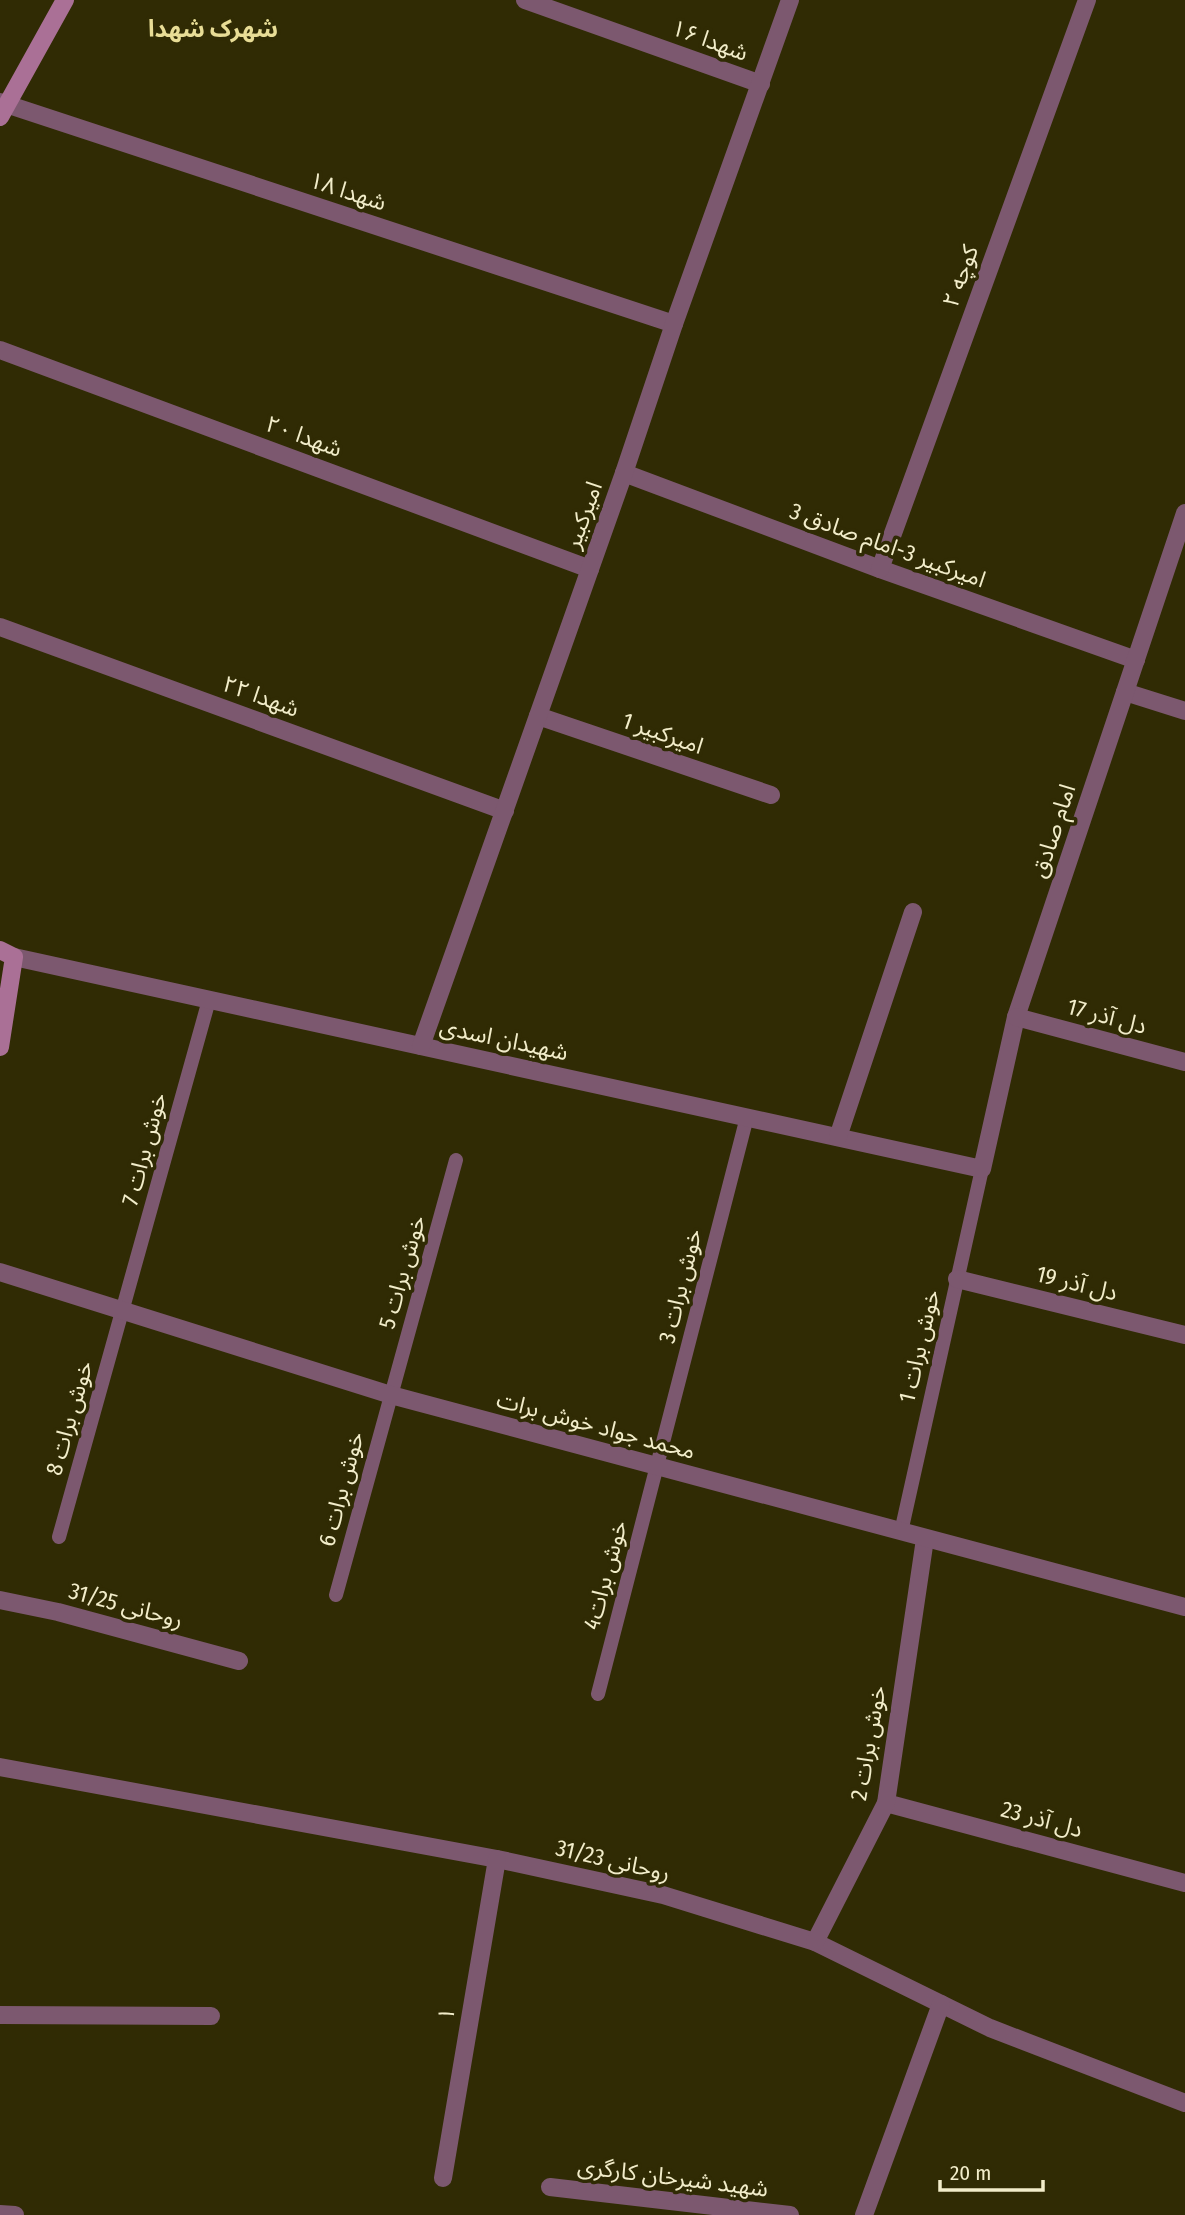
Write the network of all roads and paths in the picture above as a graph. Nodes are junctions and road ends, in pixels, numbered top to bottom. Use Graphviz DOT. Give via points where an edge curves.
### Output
graph roads {
  1 [pos="65,0"];
  2 [pos="525,0"];
  3 [pos="790,0"];
  4 [pos="1087,0"];
  5 [pos="761,84"];
  6 [pos="2,108"];
  7 [pos="674,324"];
  8 [pos="0,350"];
  9 [pos="624,473"];
  10 [pos="1185,513"];
  11 [pos="590,569"];
  12 [pos="880,569"];
  13 [pos="0,627"];
  14 [pos="1136,660"];
  15 [pos="1125,692"];
  16 [pos="1185,711"];
  17 [pos="538,716"];
  18 [pos="771,795"];
  19 [pos="505,811"];
  20 [pos="913,912"];
  21 [pos="7,954"];
  22 [pos="209,1000"];
  23 [pos="1016,1017"];
  24 [pos="421,1046"];
  25 [pos="0,1047"];
  26 [pos="1185,1062"];
  27 [pos="747,1117"];
  28 [pos="838,1137"];
  29 [pos="456,1160"];
  30 [pos="982,1169"];
  31 [pos="0,1272"];
  32 [pos="957,1279"];
  33 [pos="122,1311"];
  34 [pos="1185,1335"];
  35 [pos="391,1395"];
  36 [pos="657,1467"];
  37 [pos="901,1532"];
  38 [pos="60,1537"];
  39 [pos="925,1539"];
  40 [pos="336,1595"];
  41 [pos="0,1600"];
  42 [pos="1185,1607"];
  43 [pos="239,1661"];
  44 [pos="598,1694"];
  45 [pos="0,1767"];
  46 [pos="886,1803"];
  47 [pos="497,1859"];
  48 [pos="1185,1883"];
  49 [pos="815,1942"];
  50 [pos="941,2004"];
  51 [pos="0,2015"];
  52 [pos="211,2016"];
  53 [pos="1185,2104"];
  54 [pos="443,2178"];
  55 [pos="550,2187"];
  56 [pos="0,2214"];
  57 [pos="15,2215"];
  58 [pos="790,2215"];
  59 [pos="864,2215"];
  1 -- 6 [label="main road"];
  2 -- 5 [label="street, شهدا ۱۶"];
  3 -- 5 [label="street, امیرکبیر"];
  4 -- 12 [label="street, کوچه ۲"];
  5 -- 7 [label="street, امیرکبیر"];
  6 -- 7 [label="street, شهدا ۱۸"];
  7 -- 9 [label="street, امیرکبیر"];
  8 -- 11 [label="street, شهدا ۲۰"];
  9 -- 11 [label="street, امیرکبیر"];
  9 -- 12 [label="street, امیرکبیر 3-امام صادق 3"];
  10 -- 14 [label="street, امام صادق"];
  11 -- 17 [label="street, امیرکبیر"];
  12 -- 14 [label="street, امیرکبیر 3-امام صادق 3"];
  13 -- 19 [label="street, شهدا ۲۲"];
  14 -- 15 [label="street, امام صادق"];
  15 -- 16 [label="street"];
  15 -- 23 [label="street, امام صادق"];
  17 -- 18 [label="street, امیرکبیر 1"];
  17 -- 19 [label="street, امیرکبیر"];
  19 -- 24 [label="street, امیرکبیر"];
  20 -- 28 [label="street"];
  21 -- 22 [label="street, شهیدان اسدی"];
  21 -- 25 [label="main road"];
  22 -- 24 [label="street, شهیدان اسدی"];
  22 -- 33 [label="lane, خوش برات 7"];
  23 -- 26 [label="street, دل آذر 17"];
  23 -- 30 [label="street, امام صادق"];
  24 -- 27 [label="street, شهیدان اسدی"];
  27 -- 28 [label="street, شهیدان اسدی"];
  27 -- 36 [label="lane, خوش برات 3"];
  28 -- 30 [label="street, شهیدان اسدی"];
  29 -- 35 [label="lane, خوش برات 5"];
  30 -- 32 [label="lane, خوش برات 1"];
  31 -- 33 [label="street, محمد جواد خوش برات"];
  32 -- 34 [label="street, دل آذر 19"];
  32 -- 37 [label="lane, خوش برات 1"];
  33 -- 35 [label="street, محمد جواد خوش برات"];
  33 -- 38 [label="lane, خوش برات 8"];
  35 -- 36 [label="street, محمد جواد خوش برات"];
  35 -- 40 [label="lane, خوش برات 6"];
  36 -- 37 [label="street, محمد جواد خوش برات"];
  36 -- 44 [label="lane, خوش برات4"];
  37 -- 39 [label="street, محمد جواد خوش برات"];
  39 -- 42 [label="street, محمد جواد خوش برات"];
  39 -- 46 [label="street, خوش برات 2"];
  41 -- 43 [label="street, روحانی 31/25"];
  45 -- 47 [label="street, روحانی 31/23"];
  46 -- 48 [label="street, دل آذر 23"];
  46 -- 49 [label="street, خوش برات 2"];
  47 -- 49 [label="street, روحانی 31/23" via="663,1895"];
  47 -- 54 [label="street, ۱"];
  49 -- 50 [label="street, روحانی 31/23"];
  50 -- 53 [label="street, روحانی 31/23" via="990,2028"];
  50 -- 59 [label="street"];
  51 -- 52 [label="street"];
  55 -- 58 [label="street, شهید شیرخان کارگری"];
  56 -- 57 [label="street"];
}
